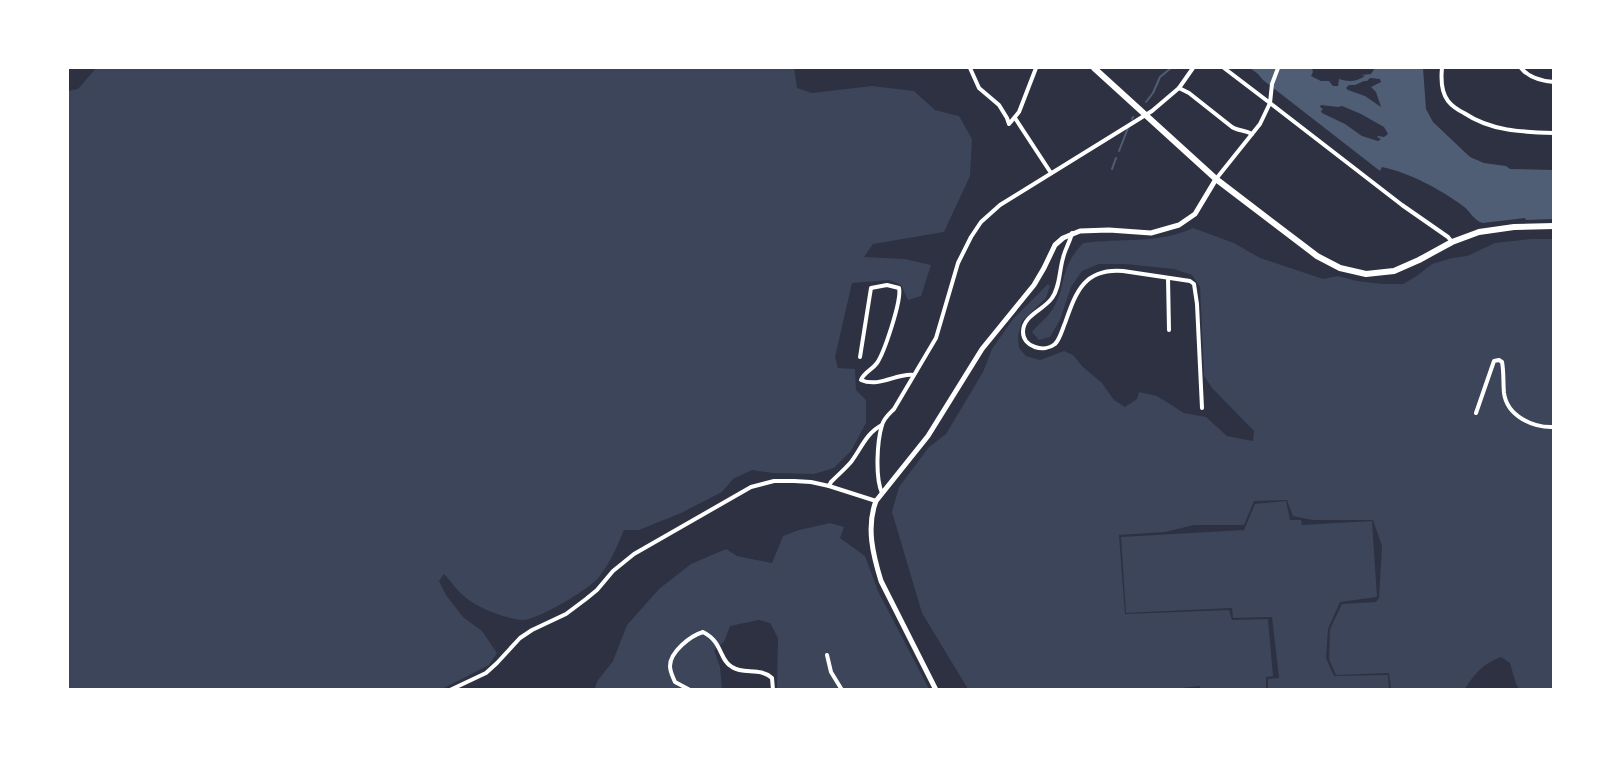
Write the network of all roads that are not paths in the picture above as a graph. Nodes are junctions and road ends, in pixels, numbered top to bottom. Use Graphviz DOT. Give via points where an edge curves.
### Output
graph roads {
  1 [pos="970,68"];
  2 [pos="1036,68"];
  3 [pos="1094,68"];
  4 [pos="1194,68"];
  5 [pos="1224,68"];
  6 [pos="1278,68"];
  7 [pos="1442,68"];
  8 [pos="1521,68"];
  9 [pos="1554,82"];
  10 [pos="1179,88"];
  11 [pos="1270,103"];
  12 [pos="1146,114"];
  13 [pos="1015,118"];
  14 [pos="1554,133"];
  15 [pos="1252,134"];
  16 [pos="1051,173"];
  17 [pos="1216,179"];
  18 [pos="1554,226"];
  19 [pos="1072,233"];
  20 [pos="1452,242"];
  21 [pos="1168,278"];
  22 [pos="1169,330"];
  23 [pos="860,357"];
  24 [pos="913,375"];
  25 [pos="1202,408"];
  26 [pos="1476,413"];
  27 [pos="882,425"];
  28 [pos="1554,426"];
  29 [pos="829,486"];
  30 [pos="882,493"];
  31 [pos="876,501"];
  32 [pos="827,655"];
  33 [pos="450,690"];
  34 [pos="690,690"];
  35 [pos="773,690"];
  36 [pos="842,690"];
  37 [pos="936,690"];
  1 -- 13 [label="street" via="979,88 998,105 1009,124"];
  2 -- 13 [label="street"];
  3 -- 12 [label="highway"];
  4 -- 10 [label="street"];
  5 -- 11 [label="street"];
  6 -- 11 [label="street"];
  7 -- 14 [label="street" via="1441,81 1447,101 1468,116 1509,131"];
  8 -- 9 [label="street" via="1540,80"];
  10 -- 12 [label="street"];
  10 -- 15 [label="street" via="1236,130"];
  11 -- 15 [label="street"];
  11 -- 20 [label="street"];
  12 -- 16 [label="street"];
  12 -- 17 [label="highway"];
  13 -- 16 [label="street"];
  15 -- 17 [label="street"];
  16 -- 24 [label="street" via="1000,204 980,222 958,263 936,338"];
  17 -- 19 [label="street" via="1195,214 1179,225 1151,232 1109,230"];
  17 -- 20 [label="highway" via="1317,256 1353,272 1380,274 1394,271"];
  18 -- 20 [label="highway" via="1486,231"];
  19 -- 21 [label="street" via="1051,300 1024,325 1024,338 1037,348 1054,344 1085,280 1112,270"];
  19 -- 30 [label="street" via="1055,245 1034,285 982,349 932,428"];
  21 -- 22 [label="street"];
  21 -- 25 [label="street" via="1194,284"];
  23 -- 24 [label="street" via="872,288 899,288 887,340 876,364 861,380 881,382"];
  24 -- 27 [label="street"];
  26 -- 28 [label="street" via="1494,361 1499,360 1503,367 1508,406 1530,423 1542,428"];
  27 -- 29 [label="street" via="862,443"];
  27 -- 30 [label="street" via="878,467"];
  29 -- 31 [label="street"];
  29 -- 33 [label="street" via="794,480 751,487 634,554 580,604 520,638 486,673"];
  30 -- 31 [label="street"];
  31 -- 37 [label="street" via="872,511 873,552 881,581"];
  32 -- 36 [label="street" via="831,672"];
  34 -- 35 [label="street" via="675,682 670,665 674,654 702,632 719,646 730,666 772,678"];
}
